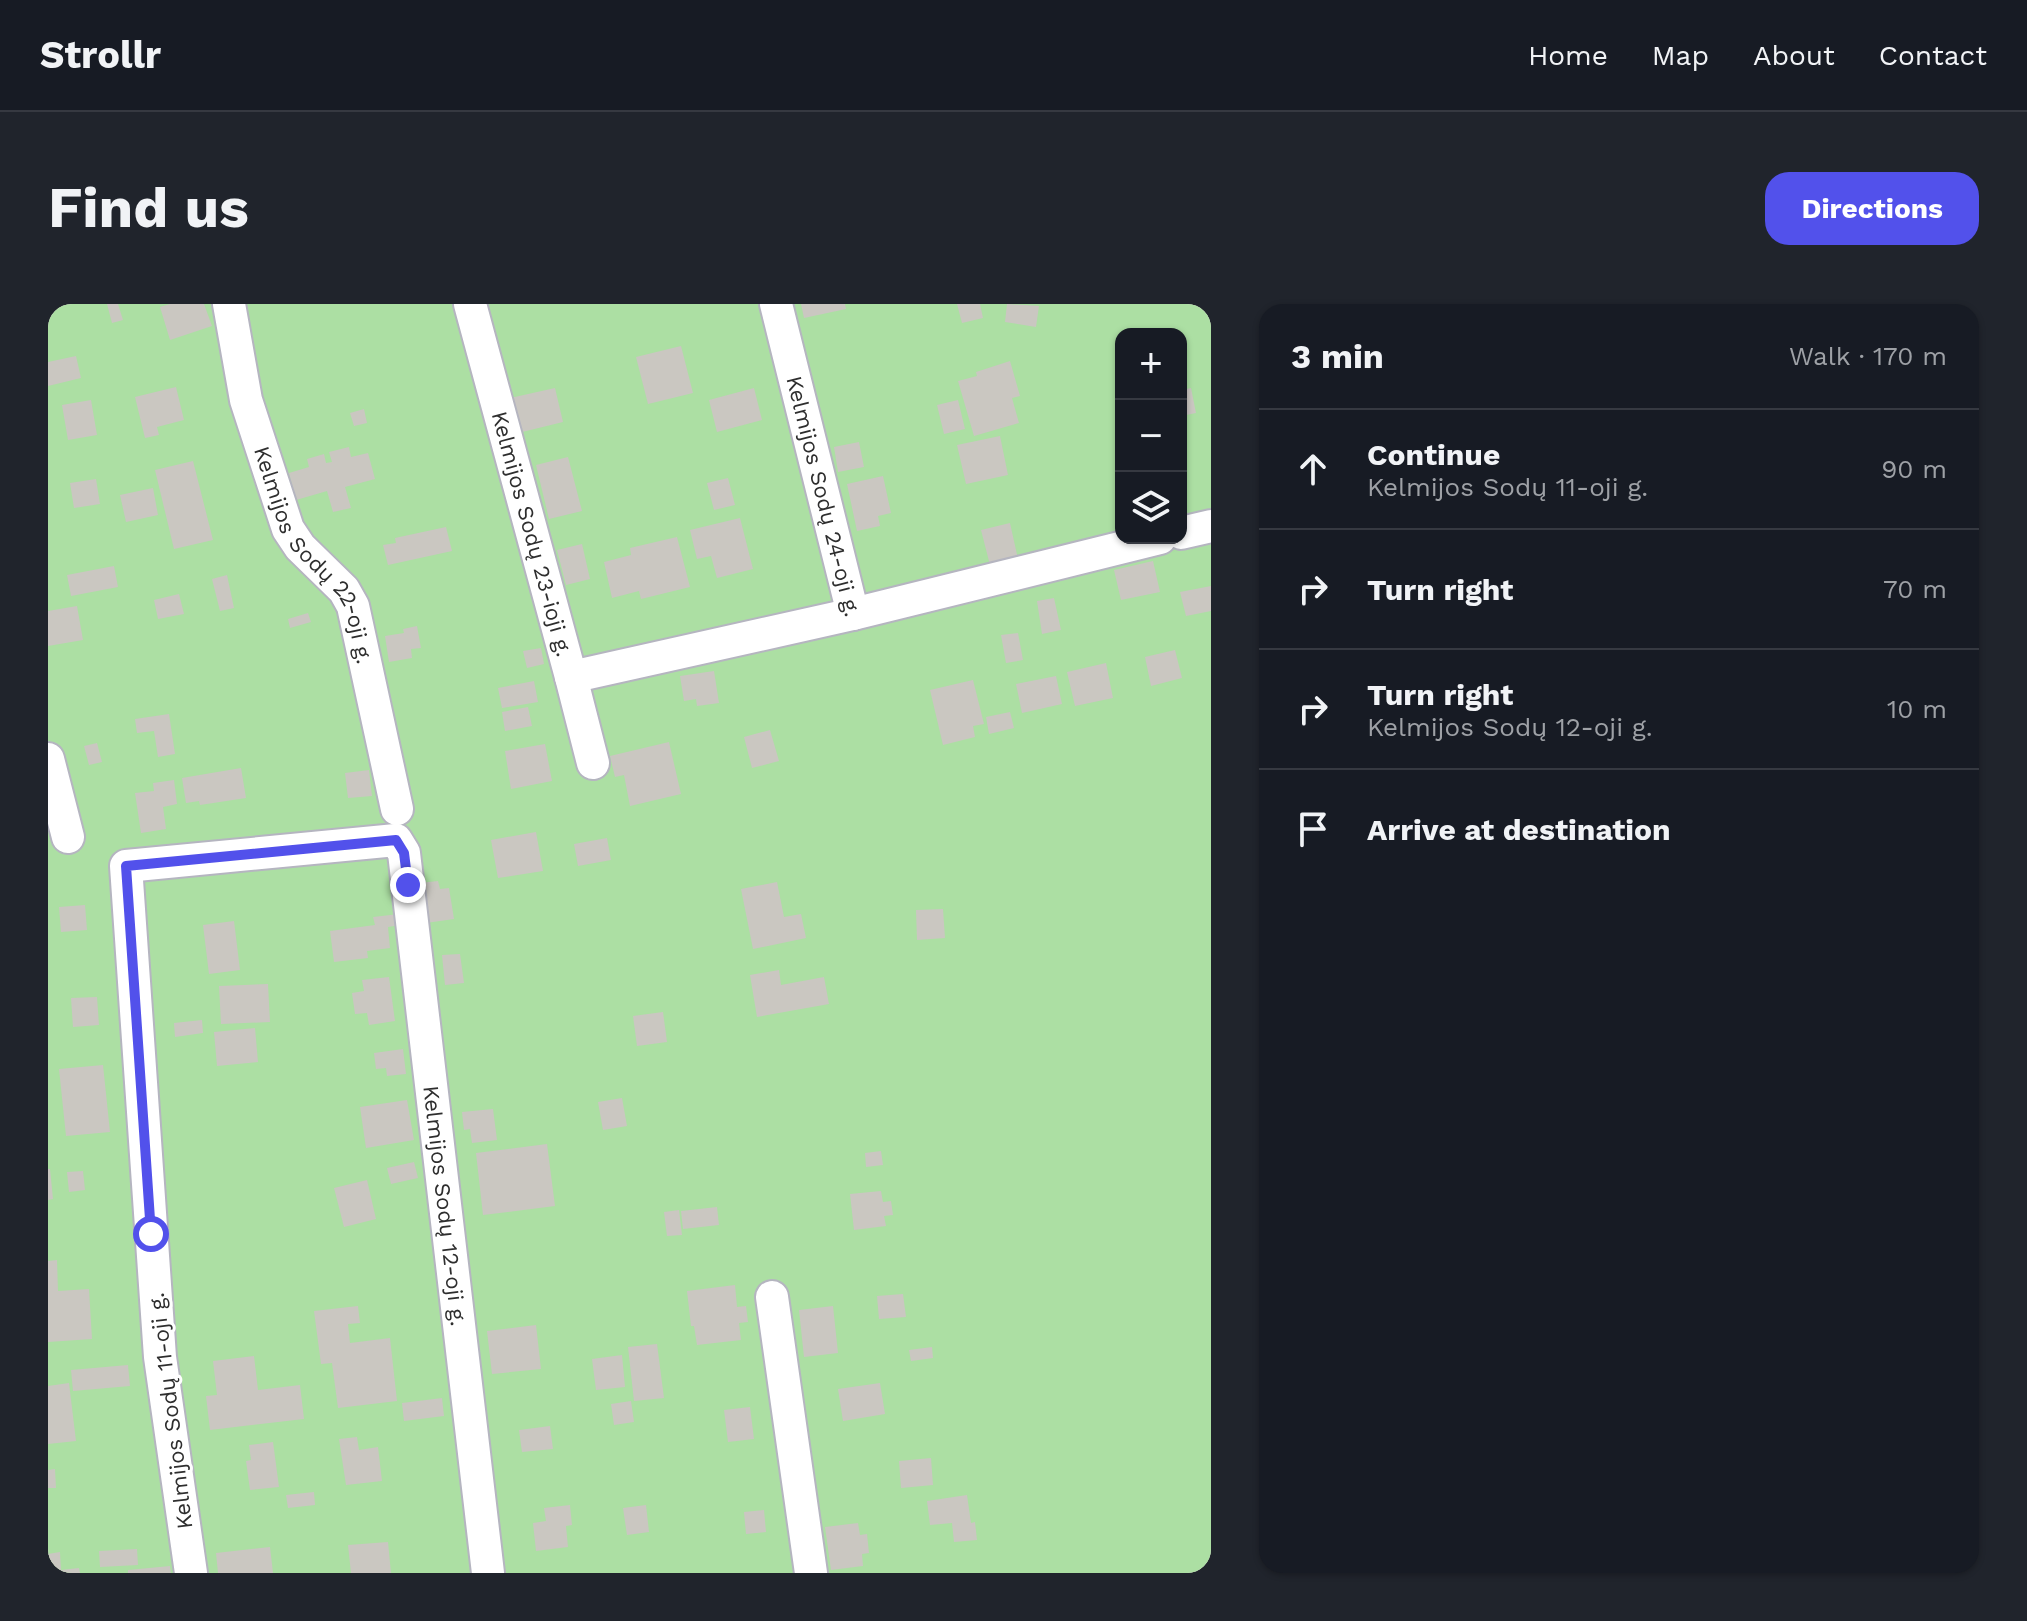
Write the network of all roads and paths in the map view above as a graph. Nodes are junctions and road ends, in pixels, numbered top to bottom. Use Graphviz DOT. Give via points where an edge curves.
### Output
graph roads {
  1 [pos="229,304"];
  2 [pos="470,304"];
  3 [pos="776,304"];
  4 [pos="1211,526"];
  5 [pos="1187,532"];
  6 [pos="1136,544"];
  7 [pos="853,614"];
  8 [pos="571,677"];
  9 [pos="48,759"];
  10 [pos="593,763"];
  11 [pos="397,809"];
  12 [pos="68,837"];
  13 [pos="126,866"];
  14 [pos="772,1297"];
  15 [pos="191,1573"];
  16 [pos="488,1573"];
  17 [pos="811,1573"];
  1 -- 11 [label="street, Kelmijos Sodų 22-oji g." via="246,400 288,529 353,606"];
  2 -- 8 [label="street, Kelmijos Sodų 23-ioji g."];
  3 -- 7 [label="street, Kelmijos Sodų 24-oji g."];
  4 -- 5 [label="street"];
  6 -- 7 [label="street, Kelmijos Sodų 24-oji g."];
  7 -- 8 [label="street"];
  8 -- 10 [label="street, Kelmijos Sodų 23-ioji g."];
  9 -- 12 [label="street"];
  13 -- 15 [label="street, Kelmijos Sodų 11-oji g." via="160,1357"];
  13 -- 16 [label="street, Kelmijos Sodų 12-oji g." via="396,840 404,853"];
  14 -- 17 [label="street"];
}
